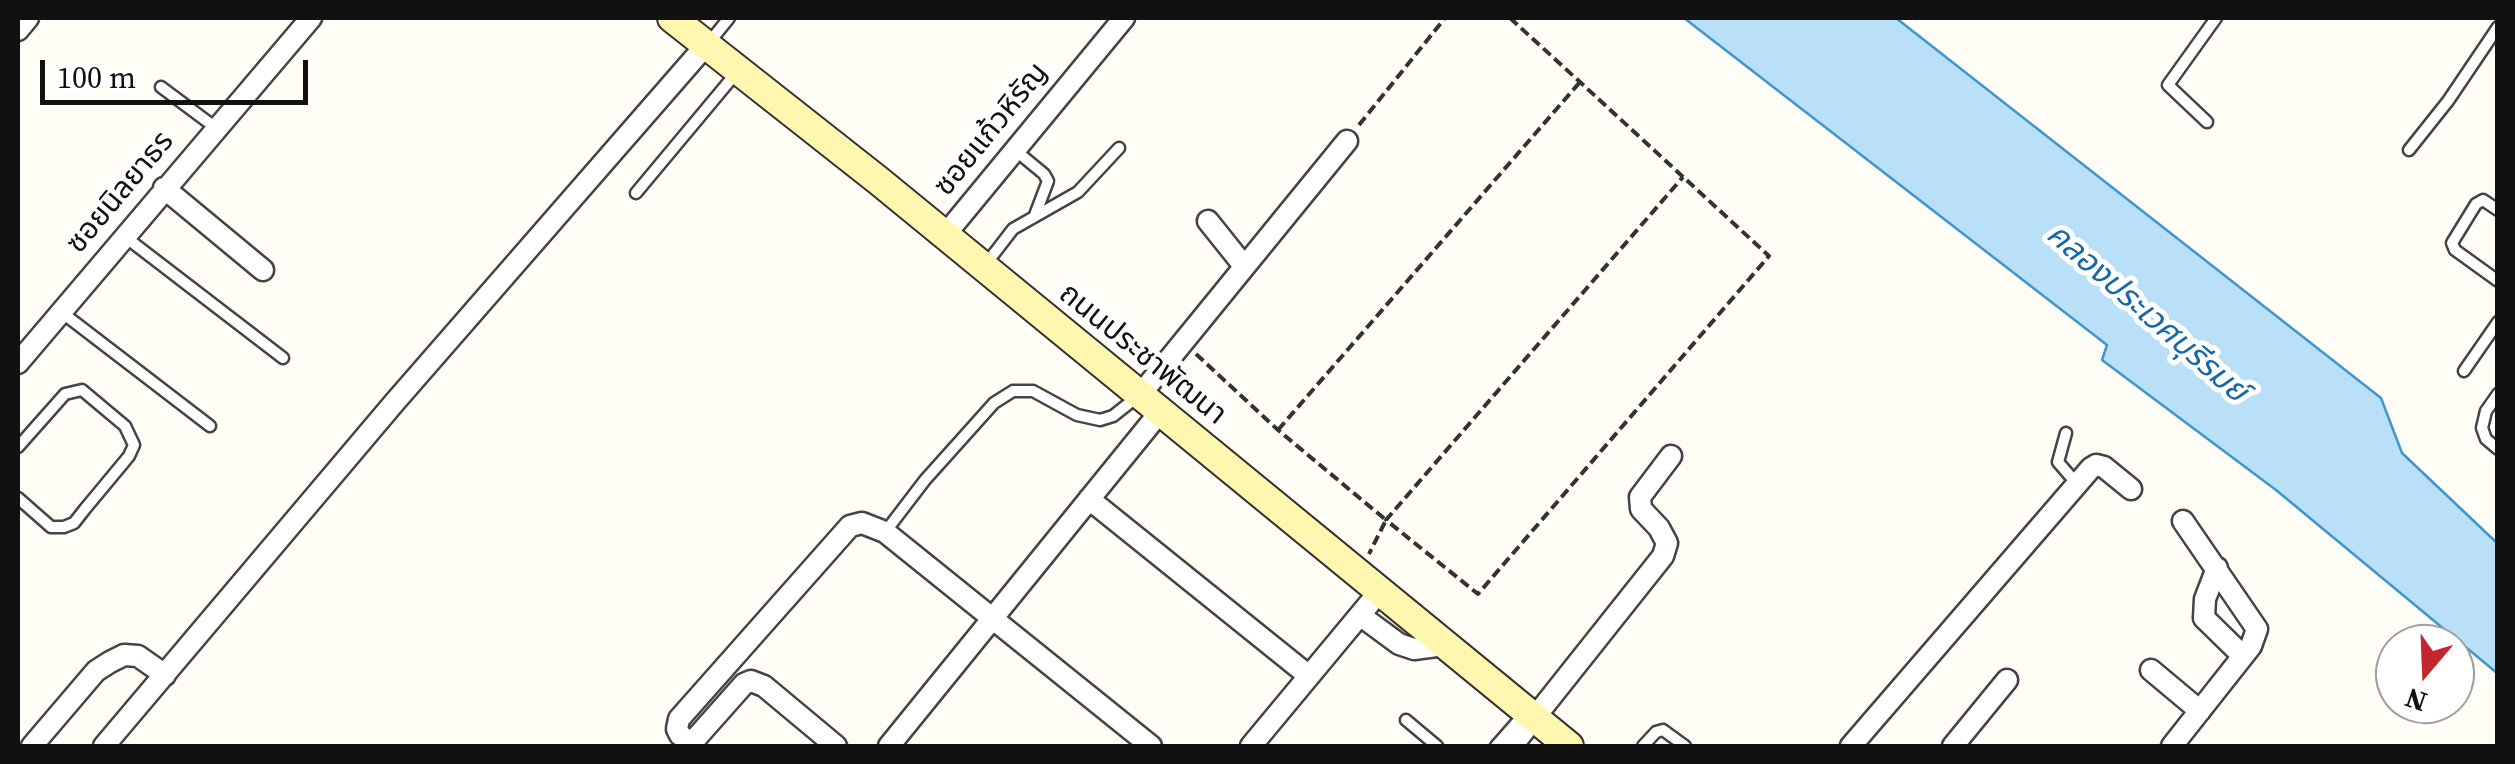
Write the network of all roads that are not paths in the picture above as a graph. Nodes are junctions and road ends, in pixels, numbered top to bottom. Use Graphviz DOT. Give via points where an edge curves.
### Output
graph roads {
  1 [pos="28,18"];
  2 [pos="312,18"];
  3 [pos="672,18"];
  4 [pos="729,18"];
  5 [pos="1124,18"];
  6 [pos="2216,18"];
  7 [pos="2498,27"];
  8 [pos="18,30"];
  9 [pos="706,46"];
  10 [pos="737,72"];
  11 [pos="162,88"];
  12 [pos="2207,122"];
  13 [pos="216,128"];
  14 [pos="1347,141"];
  15 [pos="1119,148"];
  16 [pos="1014,150"];
  17 [pos="2409,150"];
  18 [pos="164,188"];
  19 [pos="636,194"];
  20 [pos="2498,210"];
  21 [pos="1036,215"];
  22 [pos="1208,221"];
  23 [pos="123,236"];
  24 [pos="945,236"];
  25 [pos="1244,266"];
  26 [pos="984,267"];
  27 [pos="264,270"];
  28 [pos="2498,281"];
  29 [pos="60,311"];
  30 [pos="2498,322"];
  31 [pos="283,358"];
  32 [pos="18,363"];
  33 [pos="2464,371"];
  34 [pos="2498,394"];
  35 [pos="1150,404"];
  36 [pos="210,426"];
  37 [pos="2066,433"];
  38 [pos="18,447"];
  39 [pos="2498,449"];
  40 [pos="1671,456"];
  41 [pos="2077,484"];
  42 [pos="2131,489"];
  43 [pos="18,498"];
  44 [pos="1089,500"];
  45 [pos="2183,521"];
  46 [pos="885,532"];
  47 [pos="2217,568"];
  48 [pos="1369,583"];
  49 [pos="1361,616"];
  50 [pos="993,618"];
  51 [pos="1444,645"];
  52 [pos="2243,656"];
  53 [pos="2151,670"];
  54 [pos="166,675"];
  55 [pos="1309,676"];
  56 [pos="2006,680"];
  57 [pos="2200,711"];
  58 [pos="1531,715"];
  59 [pos="1406,720"];
  60 [pos="32,746"];
  61 [pos="104,746"];
  62 [pos="691,746"];
  63 [pos="836,746"];
  64 [pos="889,746"];
  65 [pos="1152,746"];
  66 [pos="1251,746"];
  67 [pos="1437,746"];
  68 [pos="1496,746"];
  69 [pos="1512,746"];
  70 [pos="1568,746"];
  71 [pos="1643,746"];
  72 [pos="1685,746"];
  73 [pos="1851,746"];
  74 [pos="1953,746"];
  75 [pos="2172,746"];
  1 -- 8 [label="street"];
  2 -- 13 [label="street, ซอยนิลยาธร"];
  3 -- 9 [label="street, ถนนประชาพัฒนา"];
  4 -- 9 [label="lane"];
  5 -- 16 [label="street, ซอยแก้วหิรัญ"];
  6 -- 12 [label="lane" via="2168,85"];
  7 -- 17 [label="lane"];
  9 -- 10 [label="street, ถนนประชาพัฒนา"];
  9 -- 54 [label="street"];
  10 -- 19 [label="lane"];
  10 -- 24 [label="street, ถนนประชาพัฒนา"];
  11 -- 13 [label="lane"];
  13 -- 18 [label="street, ซอยนิลยาธร"];
  14 -- 25 [label="street"];
  15 -- 21 [label="lane" via="1078,192"];
  16 -- 21 [label="lane" via="1048,181"];
  16 -- 24 [label="street, ซอยแก้วหิรัญ"];
  18 -- 23 [label="street, ซอยนิลยาธร"];
  18 -- 27 [label="street"];
  20 -- 28 [label="lane" via="2483,200 2476,204 2452,243"];
  21 -- 26 [label="lane" via="1013,229"];
  22 -- 25 [label="street"];
  23 -- 29 [label="street, ซอยนิลยาธร"];
  23 -- 31 [label="lane"];
  24 -- 26 [label="street, ถนนประชาพัฒนา"];
  25 -- 35 [label="street" via="1182,340"];
  26 -- 35 [label="street, ถนนประชาพัฒนา"];
  29 -- 32 [label="street, ซอยนิลยาธร"];
  29 -- 36 [label="lane"];
  30 -- 33 [label="lane"];
  34 -- 39 [label="lane" via="2482,428"];
  35 -- 44 [label="street"];
  35 -- 46 [label="lane" via="1100,420 1033,392 1013,391 994,403"];
  35 -- 48 [label="street, ถนนประชาพัฒนา"];
  37 -- 41 [label="lane" via="2058,462"];
  38 -- 43 [label="lane" via="66,394 82,390 126,426 134,445 86,510 64,528 52,527"];
  40 -- 58 [label="street" via="1640,497 1641,509 1666,543 1663,556"];
  41 -- 42 [label="street" via="2096,465"];
  41 -- 73 [label="street"];
  44 -- 50 [label="street"];
  44 -- 55 [label="street"];
  45 -- 47 [label="street"];
  46 -- 50 [label="street"];
  46 -- 62 [label="street" via="850,526 679,718 677,729"];
  47 -- 52 [label="street" via="2255,622 2256,636"];
  47 -- 52 [label="street" via="2204,618"];
  48 -- 49 [label="street"];
  48 -- 51 [label="street, ถนนประชาพัฒนา"];
  49 -- 51 [label="street" via="1399,644"];
  49 -- 55 [label="street"];
  50 -- 64 [label="street"];
  50 -- 65 [label="street"];
  51 -- 58 [label="street, ถนนประชาพัฒนา"];
  52 -- 57 [label="street"];
  53 -- 57 [label="street"];
  54 -- 60 [label="street" via="138,656 110,662"];
  54 -- 61 [label="street"];
  55 -- 66 [label="street"];
  56 -- 74 [label="street"];
  57 -- 75 [label="street"];
  58 -- 68 [label="lane"];
  58 -- 69 [label="street"];
  58 -- 70 [label="street, ถนนประชาพัฒนา"];
  59 -- 67 [label="lane"];
  62 -- 63 [label="street" via="744,684 756,681"];
  71 -- 72 [label="lane" via="1663,730"];
}
